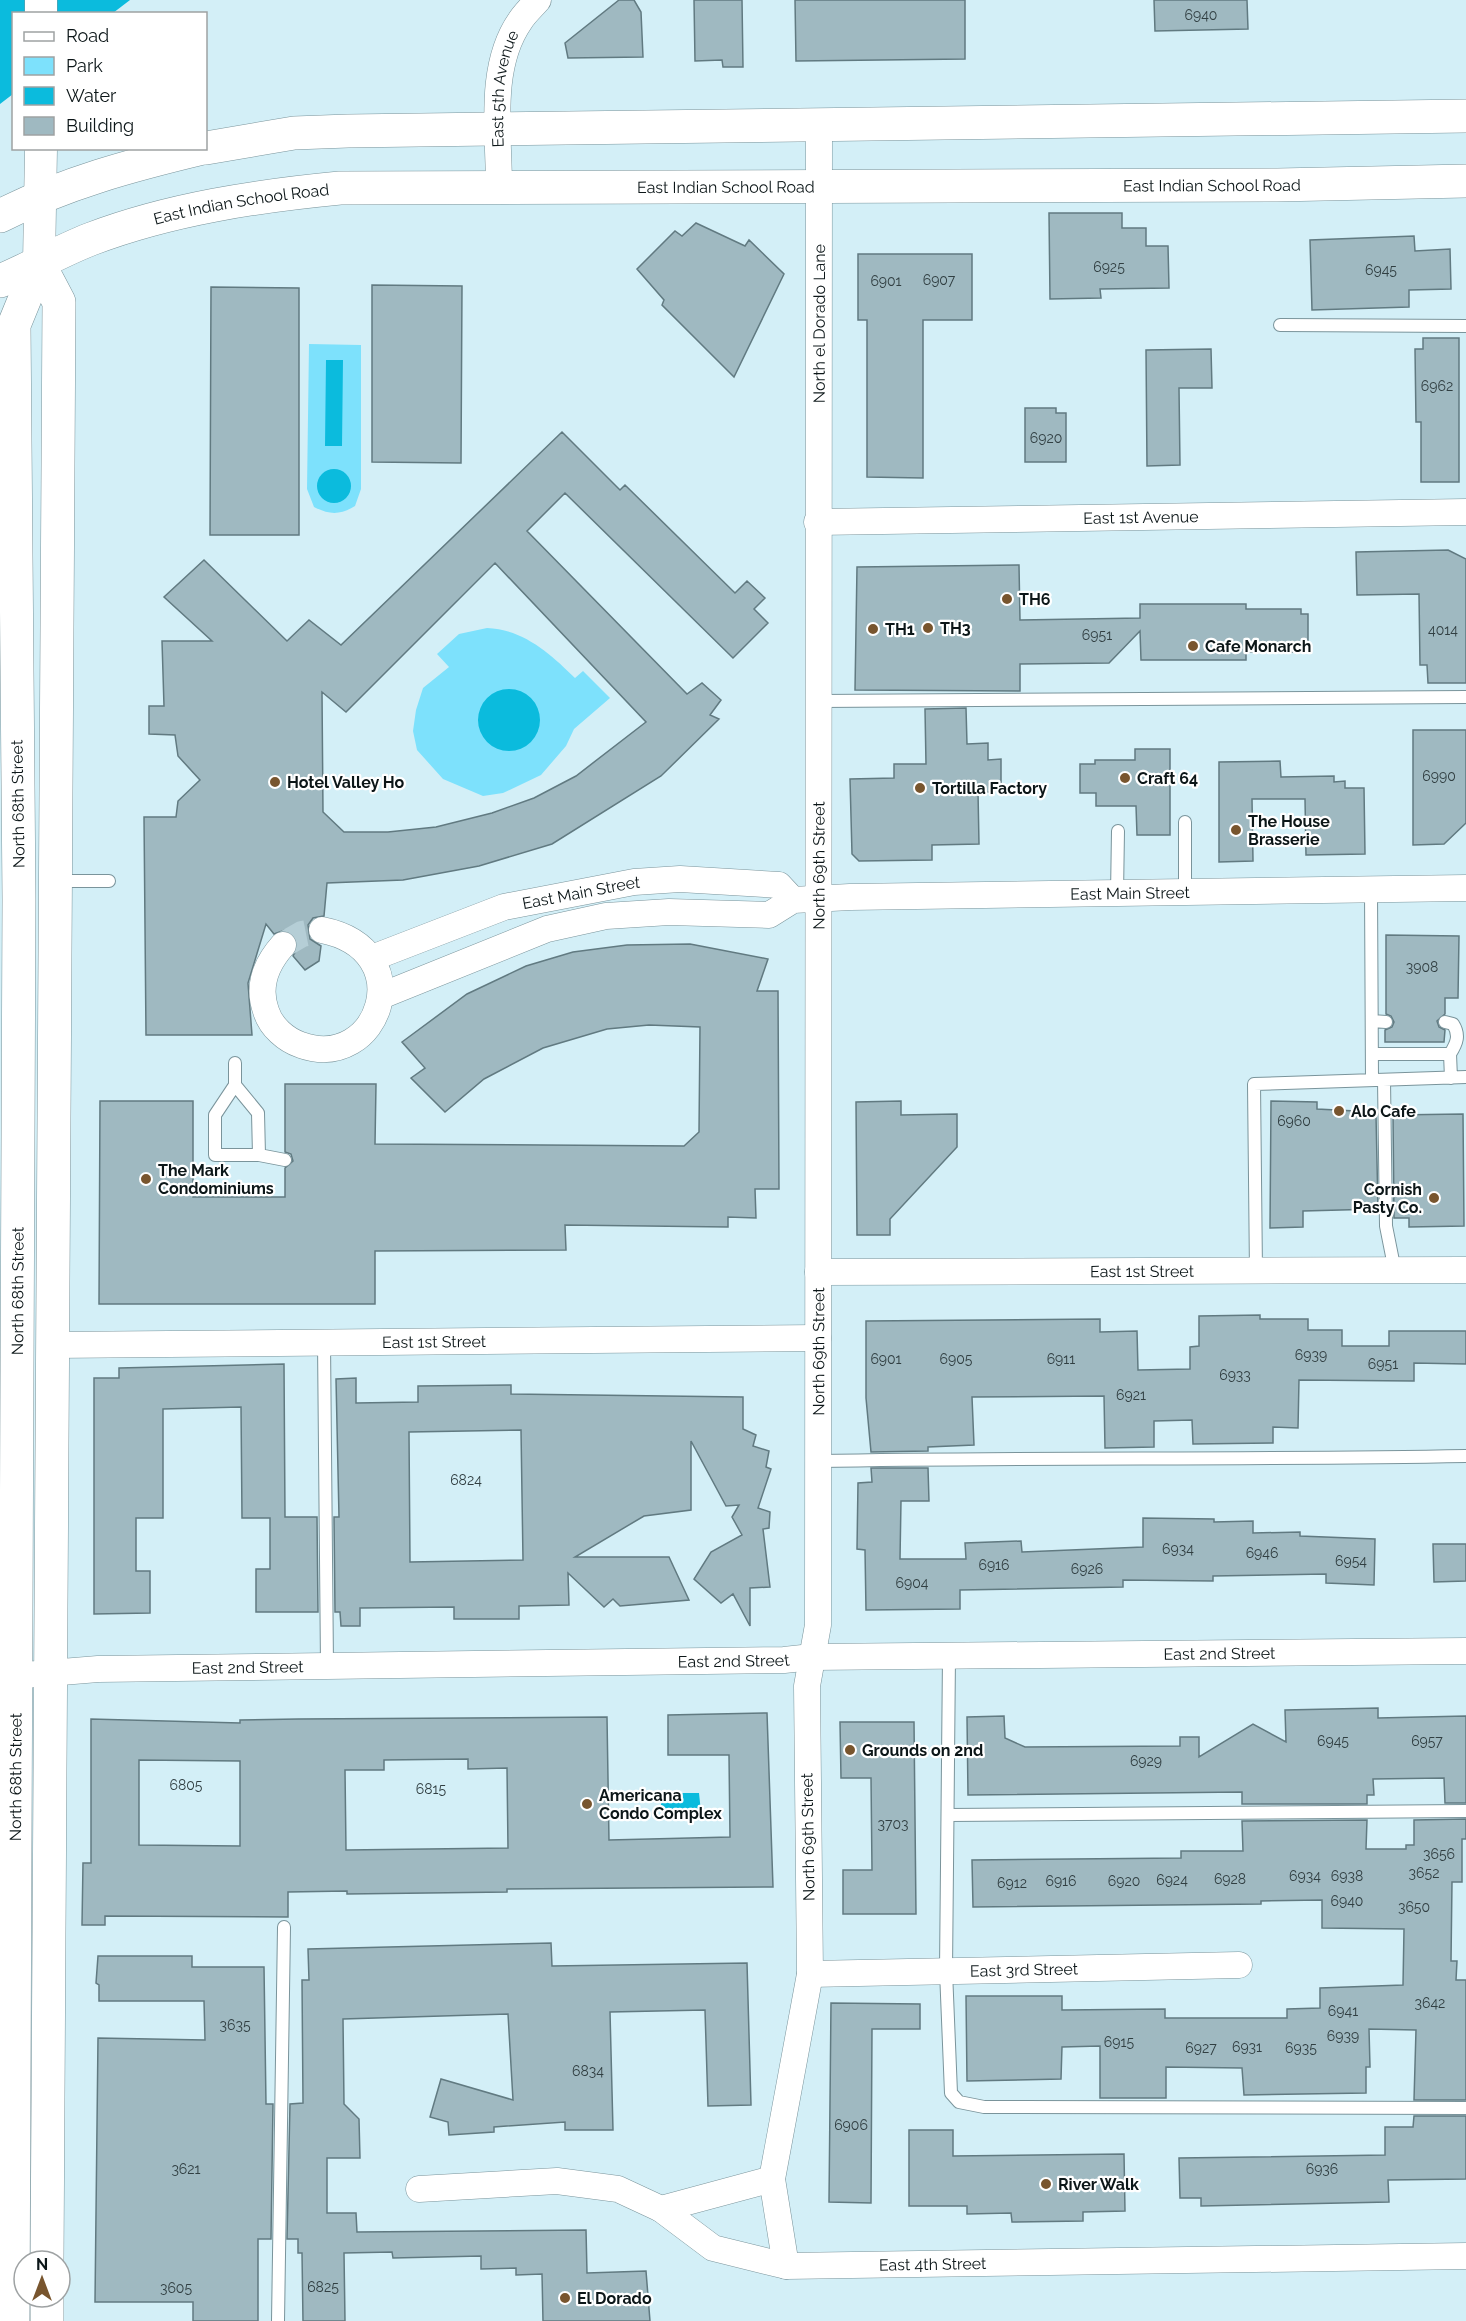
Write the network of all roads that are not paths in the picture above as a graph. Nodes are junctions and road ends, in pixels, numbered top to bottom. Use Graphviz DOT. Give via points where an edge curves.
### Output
graph roads {
  1 [pos="538,0"];
  2 [pos="1466,116"];
  3 [pos="819,124"];
  4 [pos="499,128"];
  5 [pos="207,148"];
  6 [pos="41,150"];
  7 [pos="196,150"];
  8 [pos="1466,181"];
  9 [pos="499,187"];
  10 [pos="819,187"];
  11 [pos="41,195"];
  12 [pos="0,216"];
  13 [pos="39,264"];
  14 [pos="0,281"];
  15 [pos="1280,325"];
  16 [pos="1466,326"];
  17 [pos="7,395"];
  18 [pos="1466,512"];
  19 [pos="817,522"];
  20 [pos="8,526"];
  21 [pos="1466,697"];
  22 [pos="818,701"];
  23 [pos="9,742"];
  24 [pos="1185,822"];
  25 [pos="1118,831"];
  26 [pos="54,881"];
  27 [pos="109,881"];
  28 [pos="1466,888"];
  29 [pos="1371,890"];
  30 [pos="16,893"];
  31 [pos="1117,894"];
  32 [pos="1185,894"];
  33 [pos="819,899"];
  34 [pos="793,900"];
  35 [pos="322,930"];
  36 [pos="283,945"];
  37 [pos="372,958"];
  38 [pos="381,996"];
  39 [pos="1372,1021"];
  40 [pos="1386,1022"];
  41 [pos="1445,1022"];
  42 [pos="1372,1054"];
  43 [pos="1450,1054"];
  44 [pos="236,1062"];
  45 [pos="1466,1077"];
  46 [pos="1451,1078"];
  47 [pos="9,1080"];
  48 [pos="53,1080"];
  49 [pos="1378,1080"];
  50 [pos="236,1086"];
  51 [pos="258,1155"];
  52 [pos="285,1160"];
  53 [pos="1466,1270"];
  54 [pos="1395,1271"];
  55 [pos="818,1272"];
  56 [pos="1256,1272"];
  57 [pos="818,1338"];
  58 [pos="324,1342"];
  59 [pos="52,1345"];
  60 [pos="1466,1456"];
  61 [pos="818,1461"];
  62 [pos="1466,1651"];
  63 [pos="949,1656"];
  64 [pos="812,1657"];
  65 [pos="327,1666"];
  66 [pos="51,1673"];
  67 [pos="8,1677"];
  68 [pos="1466,1811"];
  69 [pos="948,1815"];
  70 [pos="8,1882"];
  71 [pos="284,1927"];
  72 [pos="1239,1965"];
  73 [pos="946,1971"];
  74 [pos="810,1974"];
  75 [pos="7,2032"];
  76 [pos="49,2032"];
  77 [pos="1466,2108"];
  78 [pos="7,2178"];
  79 [pos="772,2179"];
  80 [pos="419,2189"];
  81 [pos="661,2209"];
  82 [pos="47,2249"];
  83 [pos="1466,2256"];
  84 [pos="786,2266"];
  85 [pos="13,2321"];
  86 [pos="278,2321"];
  1 -- 4 [label="street, East 5th Avenue" via="520,21 504,54 499,76"];
  2 -- 3 [label="main road"];
  3 -- 4 [label="main road"];
  3 -- 10 [label="street, North el Dorado Lane"];
  4 -- 5 [label="main road" via="294,133"];
  4 -- 9 [label="street, East 5th Avenue"];
  6 -- 11 [label="street, North 68th Street"];
  7 -- 11 [label="main road" via="116,169"];
  8 -- 10 [label="main road, East Indian School Road"];
  9 -- 10 [label="main road, East Indian School Road"];
  9 -- 13 [label="main road, East Indian School Road" via="340,188 261,197 179,212 91,239"];
  10 -- 19 [label="street, North el Dorado Lane"];
  11 -- 12 [label="main road"];
  11 -- 13 [label="street, North 68th Street"];
  13 -- 14 [label="main road, East Indian School Road"];
  13 -- 17 [label="main road, North 68th Street" via="14,325"];
  13 -- 26 [label="main road, North 68th Street" via="59,302"];
  15 -- 16 [label="lane"];
  17 -- 20 [label="main road, North 68th Street"];
  18 -- 19 [label="street, East 1st Avenue"];
  19 -- 22 [label="street, North 69th Street"];
  20 -- 23 [label="main road, North 68th Street"];
  21 -- 22 [label="lane"];
  22 -- 33 [label="street, North 69th Street"];
  23 -- 30 [label="main road, North 68th Street"];
  24 -- 32 [label="lane"];
  25 -- 31 [label="lane"];
  26 -- 27 [label="lane"];
  26 -- 30 [label="main road"];
  26 -- 48 [label="main road, North 68th Street"];
  28 -- 29 [label="street, East Main Street"];
  29 -- 32 [label="street, East Main Street"];
  29 -- 39 [label="lane"];
  30 -- 47 [label="main road, North 68th Street"];
  31 -- 32 [label="street, East Main Street"];
  31 -- 33 [label="street, East Main Street"];
  33 -- 34 [label="street, East Main Street"];
  33 -- 55 [label="street, North 69th Street"];
  34 -- 37 [label="street, East Main Street" via="779,885 680,879 634,882 504,907"];
  34 -- 38 [label="street, East Main Street" via="769,915 669,912 606,916 546,929"];
  35 -- 37 [label="street" via="341,934"];
  36 -- 38 [label="street" via="264,975 262,995 277,1030 292,1042 311,1049 331,1049 349,1043 365,1031 376,1015"];
  37 -- 38 [label="street" via="380,976"];
  39 -- 40 [label="lane"];
  39 -- 42 [label="lane"];
  41 -- 43 [label="lane" via="1453,1024 1457,1031"];
  42 -- 43 [label="lane"];
  42 -- 49 [label="lane"];
  43 -- 46 [label="lane"];
  44 -- 50 [label="lane"];
  45 -- 46 [label="lane"];
  46 -- 49 [label="lane"];
  47 -- 48 [label="street"];
  47 -- 67 [label="main road, North 68th Street" via="13,1242"];
  48 -- 59 [label="main road, North 68th Street"];
  49 -- 54 [label="lane" via="1386,1226"];
  49 -- 56 [label="lane" via="1254,1084"];
  50 -- 51 [label="lane" via="258,1113"];
  50 -- 51 [label="lane" via="215,1115 215,1155"];
  51 -- 52 [label="lane"];
  53 -- 54 [label="street, East 1st Street"];
  54 -- 56 [label="street, East 1st Street"];
  55 -- 56 [label="street, East 1st Street"];
  55 -- 57 [label="street, North 69th Street"];
  57 -- 58 [label="street, East 1st Street"];
  57 -- 61 [label="street, North 69th Street"];
  58 -- 59 [label="street, East 1st Street"];
  58 -- 65 [label="lane"];
  59 -- 66 [label="main road, North 68th Street"];
  60 -- 61 [label="lane"];
  61 -- 64 [label="street, North 69th Street" via="818,1625"];
  62 -- 63 [label="street, East 2nd Street"];
  63 -- 64 [label="street, East 2nd Street"];
  63 -- 69 [label="lane"];
  64 -- 65 [label="street, East 2nd Street"];
  64 -- 74 [label="street, North 69th Street" via="807,1686"];
  65 -- 66 [label="street, East 2nd Street"];
  66 -- 67 [label="street, East 2nd Street"];
  66 -- 76 [label="main road, North 68th Street"];
  67 -- 70 [label="main road, North 68th Street"];
  68 -- 69 [label="lane"];
  69 -- 73 [label="lane"];
  70 -- 75 [label="main road, North 68th Street"];
  71 -- 86 [label="lane"];
  72 -- 73 [label="street, East 3rd Street"];
  73 -- 74 [label="street, East 3rd Street"];
  73 -- 77 [label="lane" via="951,2093 959,2102 995,2107"];
  74 -- 79 [label="street, North 69th Street"];
  75 -- 76 [label="street"];
  75 -- 78 [label="main road, North 68th Street"];
  76 -- 82 [label="main road, North 68th Street"];
  78 -- 85 [label="main road, North 68th Street"];
  79 -- 81 [label="street"];
  79 -- 84 [label="street, North 69th Street"];
  80 -- 81 [label="street, East 4th Street" via="557,2181 618,2189"];
  81 -- 84 [label="street, East 4th Street" via="713,2248"];
  83 -- 84 [label="street, East 4th Street"];
}
